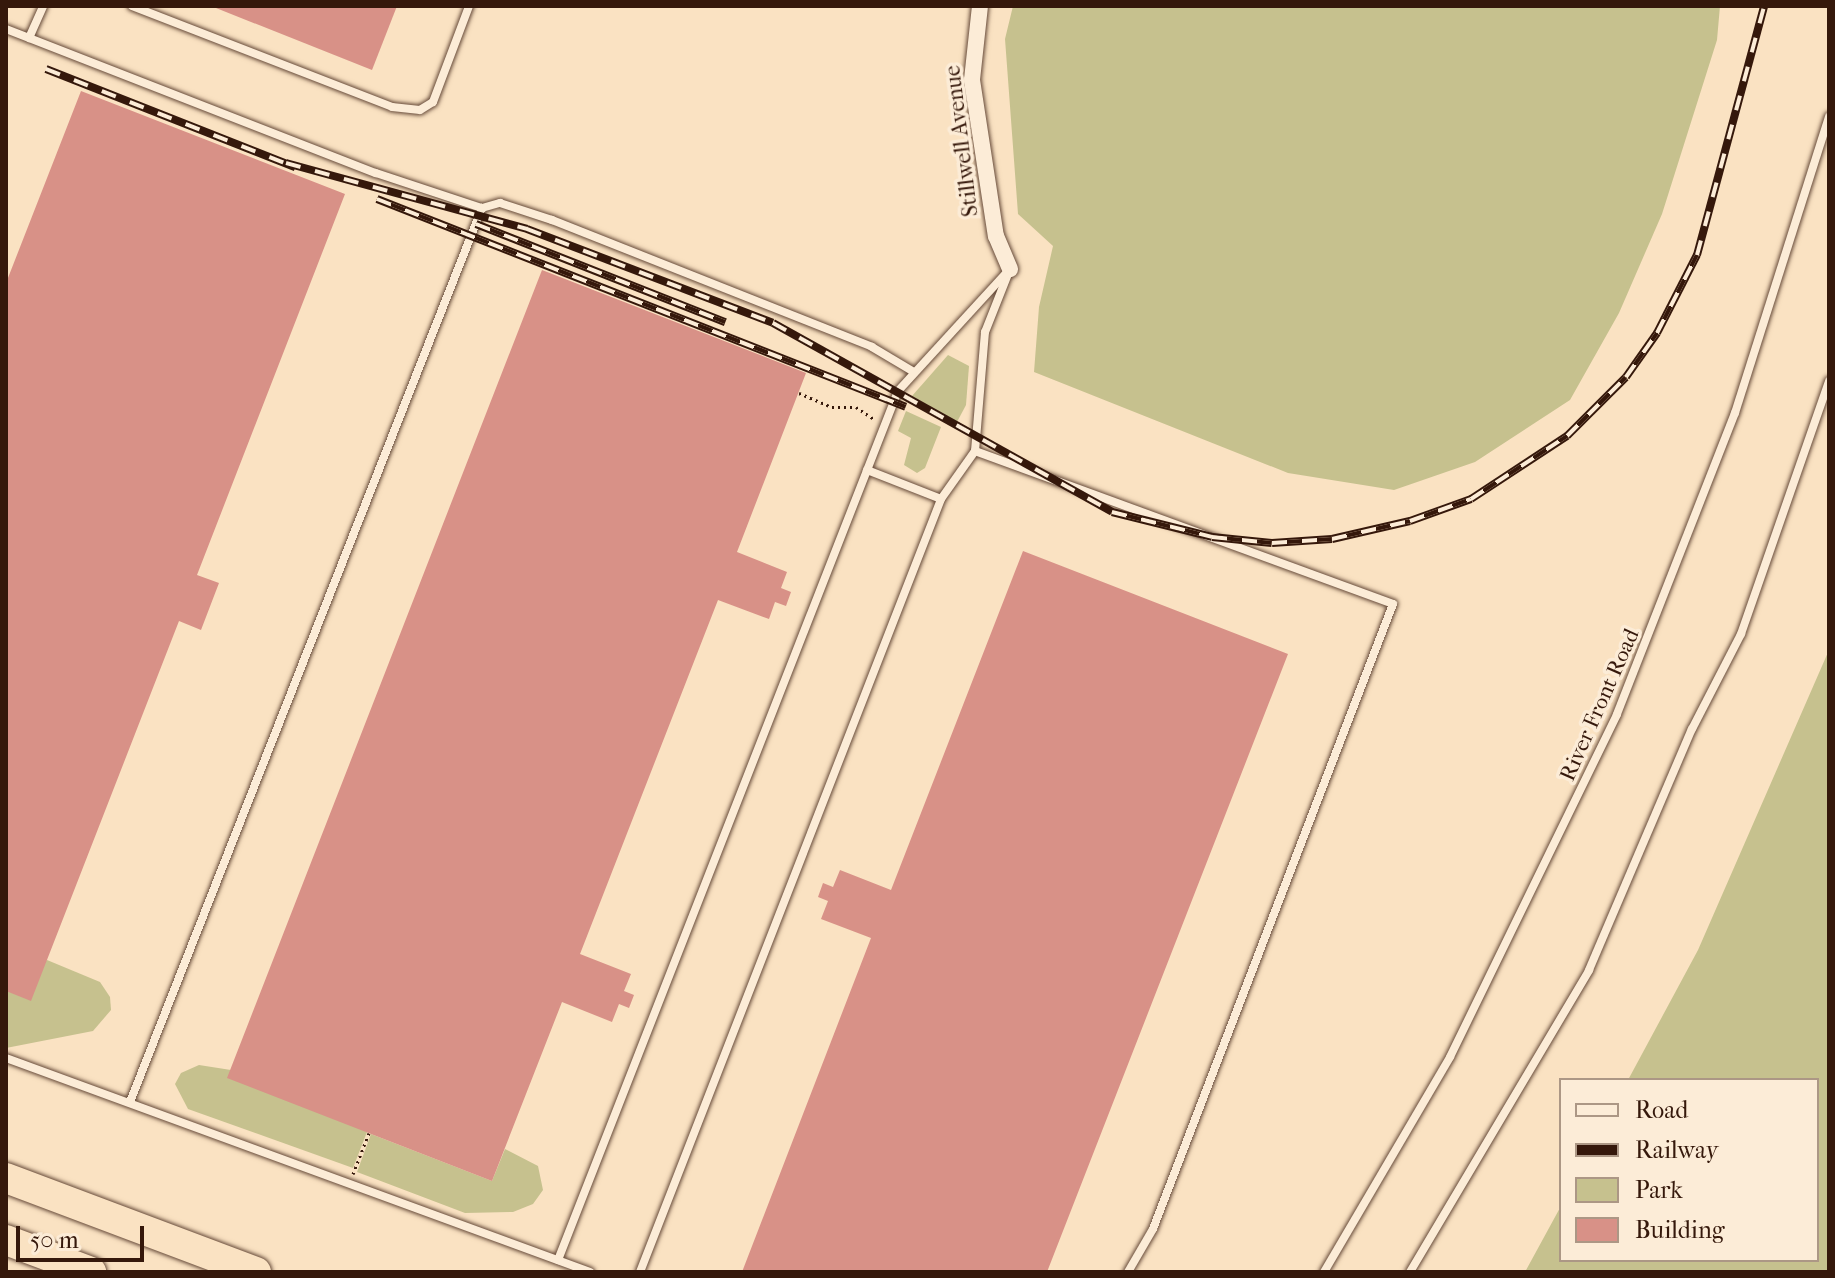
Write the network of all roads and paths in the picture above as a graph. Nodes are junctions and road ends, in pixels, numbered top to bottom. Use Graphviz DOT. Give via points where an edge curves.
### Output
graph roads {
  1 [pos="43,6"];
  2 [pos="132,6"];
  3 [pos="469,6"];
  4 [pos="980,6"];
  5 [pos="6,29"];
  6 [pos="29,38"];
  7 [pos="1829,117"];
  8 [pos="482,208"];
  9 [pos="1010,269"];
  10 [pos="914,372"];
  11 [pos="1829,381"];
  12 [pos="799,393"];
  13 [pos="885,424"];
  14 [pos="975,451"];
  15 [pos="867,470"];
  16 [pos="941,499"];
  17 [pos="6,1058"];
  18 [pos="130,1102"];
  19 [pos="369,1133"];
  20 [pos="6,1178"];
  21 [pos="350,1183"];
  22 [pos="6,1240"];
  23 [pos="558,1260"];
  24 [pos="91,1272"];
  25 [pos="256,1272"];
  26 [pos="590,1272"];
  27 [pos="640,1272"];
  28 [pos="1128,1272"];
  29 [pos="1324,1272"];
  30 [pos="1410,1272"];
  1 -- 6 [label="lane"];
  2 -- 3 [label="lane" via="392,107 420,110 433,102"];
  4 -- 9 [label="street, Stillwell Avenue" via="972,80 996,236"];
  5 -- 6 [label="lane"];
  6 -- 8 [label="lane" via="376,173"];
  7 -- 29 [label="lane, River Front Road" via="1735,413 1617,714 1450,1057"];
  8 -- 10 [label="lane" via="500,203 552,220 872,347"];
  8 -- 18 [label="lane"];
  9 -- 10 [label="lane"];
  9 -- 14 [label="lane" via="985,332"];
  10 -- 13 [label="lane" via="898,391"];
  11 -- 30 [label="lane" via="1741,634 1692,729 1589,970"];
  12 -- 13 [label="path" via="832,407 856,407"];
  13 -- 15 [label="lane"];
  14 -- 16 [label="lane"];
  14 -- 28 [label="lane" via="1393,604 1153,1229"];
  15 -- 16 [label="lane"];
  15 -- 23 [label="lane"];
  16 -- 27 [label="lane"];
  17 -- 18 [label="lane"];
  18 -- 21 [label="lane"];
  19 -- 21 [label="path"];
  20 -- 25 [label="highway"];
  21 -- 23 [label="lane"];
  22 -- 24 [label="highway"];
  23 -- 26 [label="lane"];
}
